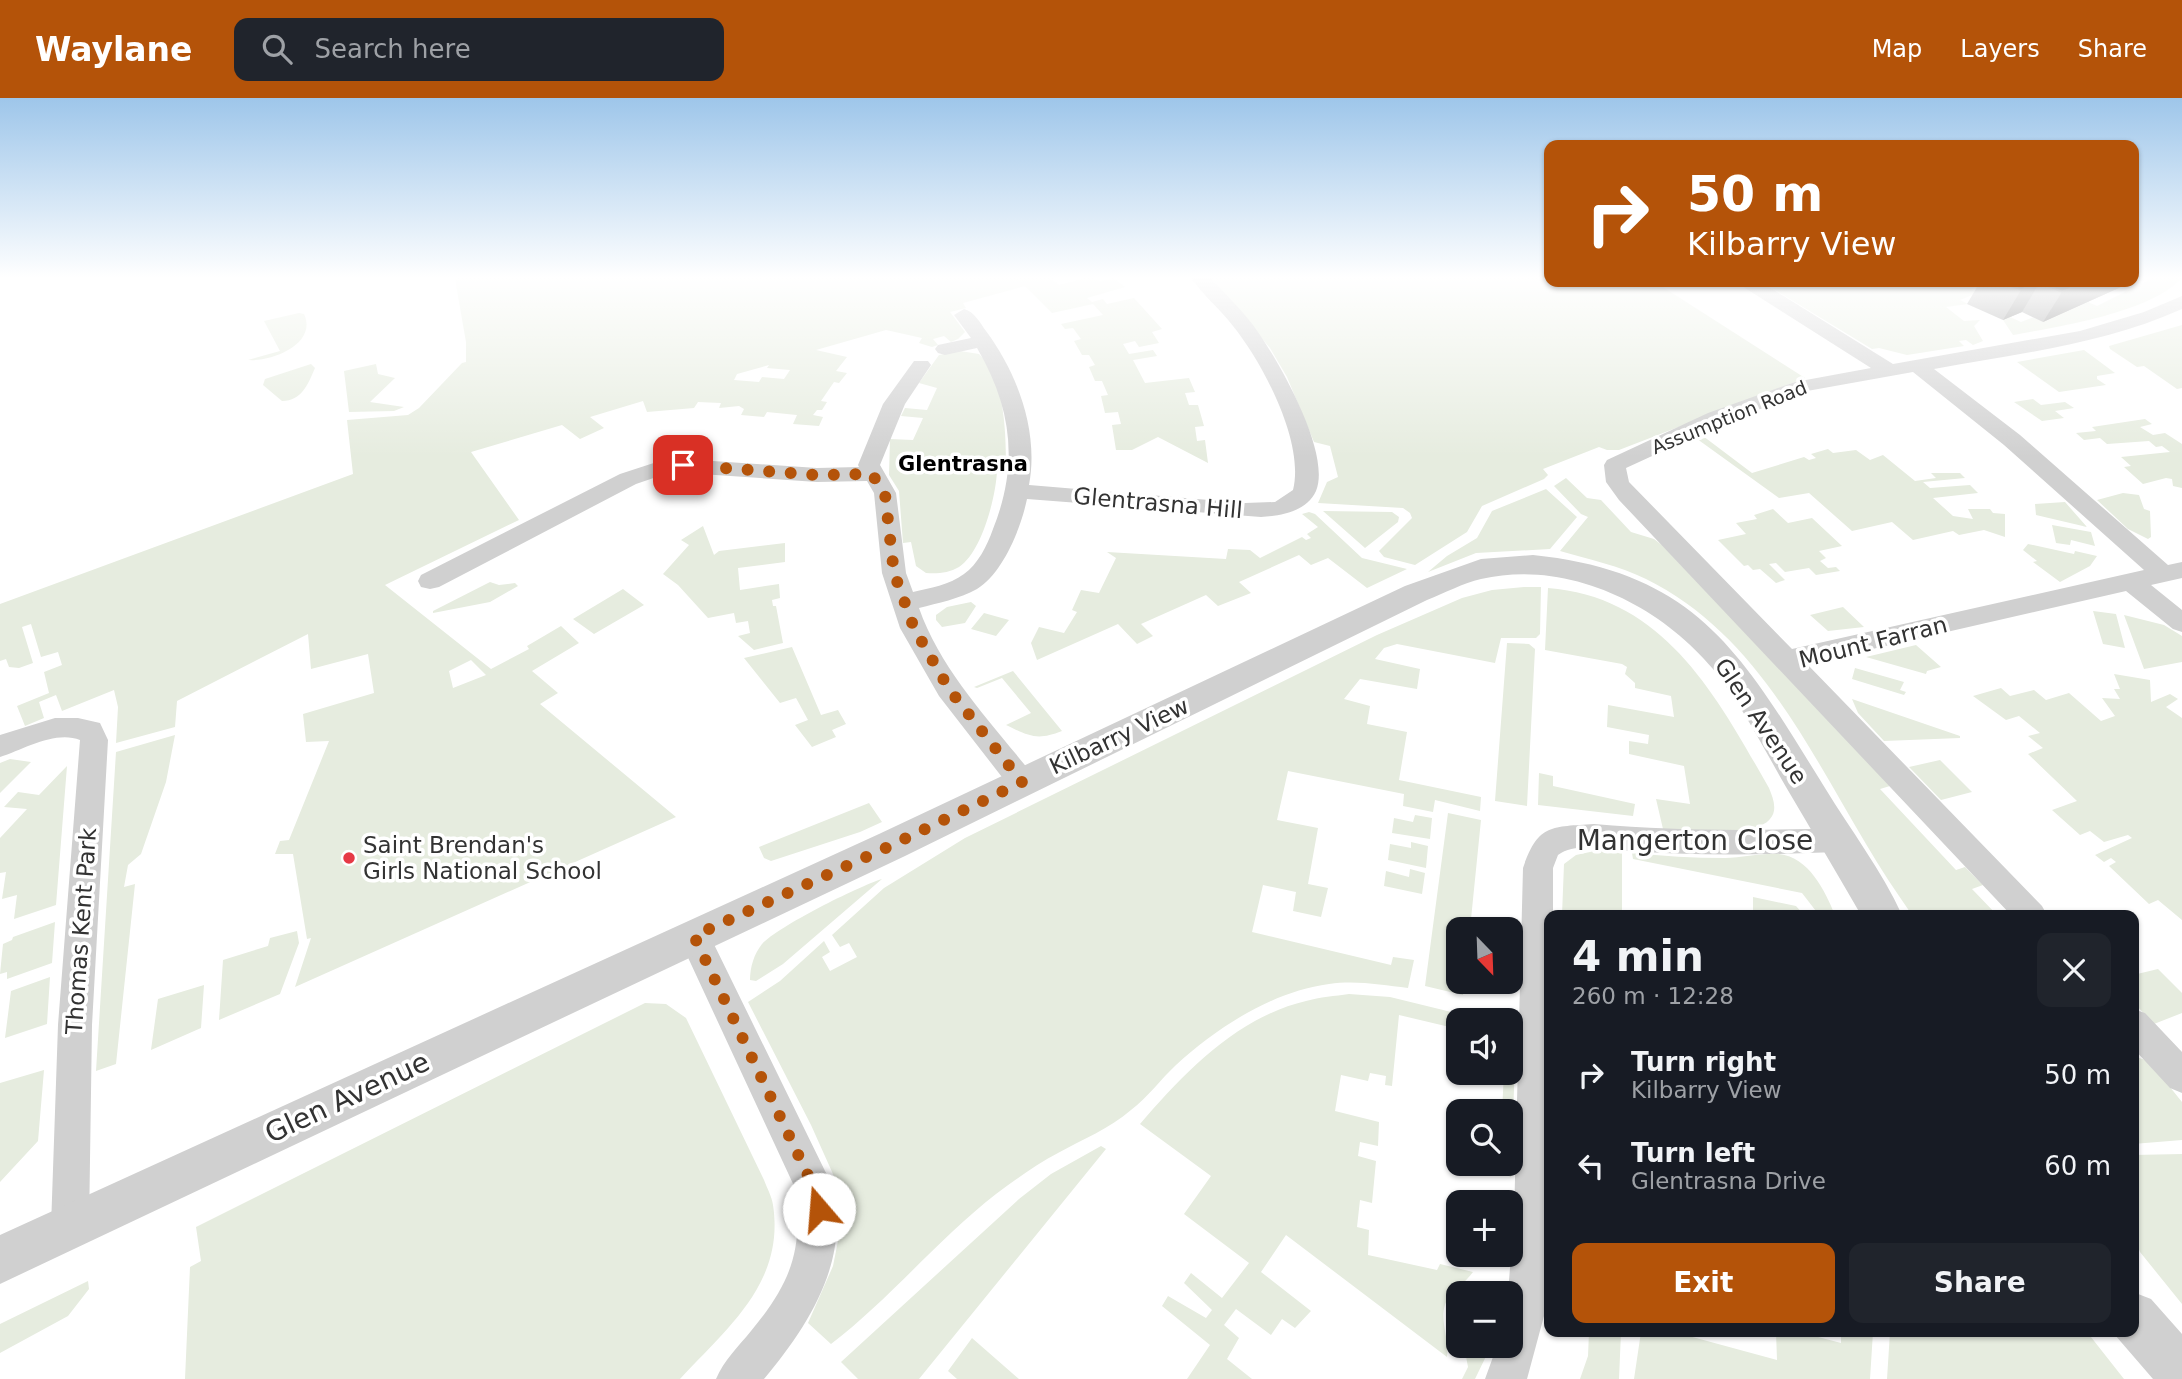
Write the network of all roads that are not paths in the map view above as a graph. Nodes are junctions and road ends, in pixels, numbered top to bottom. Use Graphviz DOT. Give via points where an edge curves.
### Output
graph roads {
  1 [pos="980,337"];
  2 [pos="1252,337"];
  3 [pos="1836,337"];
  4 [pos="2079,337"];
  5 [pos="983,341"];
  6 [pos="945,349"];
  7 [pos="921,365"];
  8 [pos="1918,366"];
  9 [pos="1889,370"];
  10 [pos="872,474"];
  11 [pos="1018,491"];
  12 [pos="1552,566"];
  13 [pos="2172,572"];
  14 [pos="430,581"];
  15 [pos="2131,582"];
  16 [pos="903,603"];
  17 [pos="2182,623"];
  18 [pos="1788,659"];
  19 [pos="0,746"];
  20 [pos="1022,782"];
  21 [pos="1838,840"];
  22 [pos="1879,910"];
  23 [pos="2026,910"];
  24 [pos="694,936"];
  25 [pos="2139,1030"];
  26 [pos="2182,1077"];
  27 [pos="70,1227"];
  28 [pos="0,1260"];
  29 [pos="2139,1324"];
  30 [pos="2182,1373"];
  31 [pos="737,1379"];
  32 [pos="1506,1379"];
  1 -- 5 [label="street"];
  2 -- 11 [label="street, Glentrasna Hill" via="1298,431 1308,475 1305,490 1296,500 1266,511"];
  3 -- 9 [label="street"];
  4 -- 8 [label="street, Assumption Road"];
  5 -- 6 [label="street"];
  5 -- 11 [label="street" via="1013,398 1019,430"];
  7 -- 10 [label="street" via="883,427 869,465"];
  8 -- 9 [label="street, Assumption Road"];
  8 -- 13 [label="street, Mount Farran"];
  9 -- 18 [label="street, Assumption Road" via="1772,396 1624,459 1603,478 1628,495"];
  10 -- 14 [label="street" via="817,475 683,465 656,468"];
  10 -- 16 [label="street" via="885,494 889,545"];
  11 -- 16 [label="street" via="1004,532 970,582"];
  12 -- 20 [label="street, Kilbarry View" via="1481,569 1447,581"];
  12 -- 21 [label="street, Glen Avenue" via="1650,600 1709,644 1748,692"];
  13 -- 15 [label="street, Mount Farran"];
  15 -- 17 [label="street"];
  15 -- 18 [label="street, Mount Farran"];
  16 -- 20 [label="street" via="949,689"];
  18 -- 23 [label="street, Mount Farran"];
  19 -- 27 [label="street, Thomas Kent Park" via="51,727 90,730 94,740 75,1025"];
  20 -- 24 [label="street, Kilbarry View"];
  21 -- 22 [label="street, Glen Avenue"];
  21 -- 32 [label="street, Mangerton Close" via="1675,843 1594,836 1555,841 1545,848 1538,868 1527,1308"];
  24 -- 27 [label="street, Glen Avenue"];
  24 -- 31 [label="street" via="813,1186 819,1209 819,1234 807,1282 778,1332"];
  25 -- 26 [label="street"];
  27 -- 28 [label="street, Glen Avenue"];
  29 -- 30 [label="street"];
}
